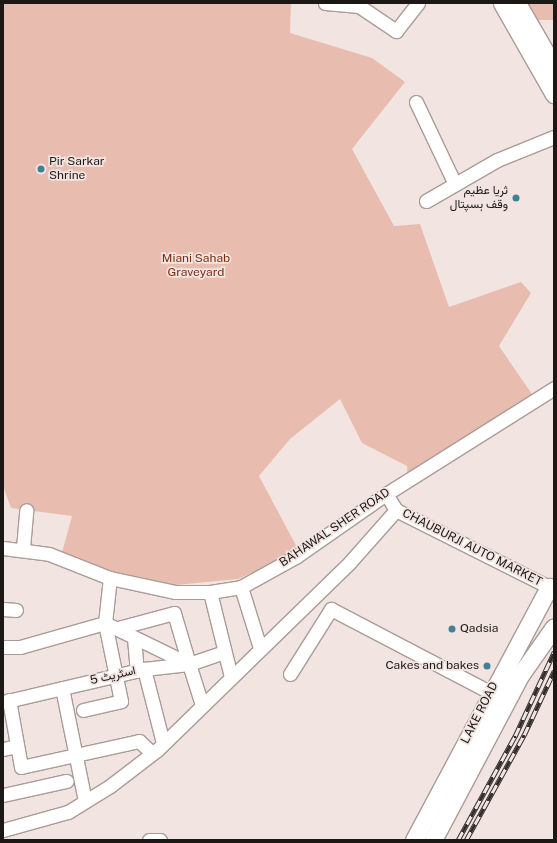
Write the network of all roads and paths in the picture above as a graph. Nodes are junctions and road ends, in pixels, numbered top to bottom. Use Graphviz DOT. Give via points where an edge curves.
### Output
graph roads {
  1 [pos="325,3"];
  2 [pos="418,3"];
  3 [pos="502,3"];
  4 [pos="517,3"];
  5 [pos="360,5"];
  6 [pos="554,67"];
  7 [pos="554,94"];
  8 [pos="416,102"];
  9 [pos="554,137"];
  10 [pos="455,184"];
  11 [pos="426,201"];
  12 [pos="554,388"];
  13 [pos="386,494"];
  14 [pos="26,510"];
  15 [pos="396,510"];
  16 [pos="3,548"];
  17 [pos="23,548"];
  18 [pos="110,578"];
  19 [pos="551,583"];
  20 [pos="241,587"];
  21 [pos="210,592"];
  22 [pos="3,609"];
  23 [pos="16,610"];
  24 [pos="105,623"];
  25 [pos="118,628"];
  26 [pos="554,629"];
  27 [pos="134,638"];
  28 [pos="3,647"];
  29 [pos="260,648"];
  30 [pos="223,652"];
  31 [pos="189,664"];
  32 [pos="141,670"];
  33 [pos="290,674"];
  34 [pos="116,676"];
  35 [pos="231,677"];
  36 [pos="62,688"];
  37 [pos="490,692"];
  38 [pos="6,701"];
  39 [pos="202,705"];
  40 [pos="83,710"];
  41 [pos="163,743"];
  42 [pos="17,746"];
  43 [pos="3,749"];
  44 [pos="152,753"];
  45 [pos="76,754"];
  46 [pos="66,781"];
  47 [pos="3,795"];
  48 [pos="85,801"];
  49 [pos="3,830"];
  50 [pos="149,840"];
  51 [pos="160,840"];
  52 [pos="414,840"];
  53 [pos="433,840"];
  1 -- 5 [label="street"];
  2 -- 5 [label="street" via="396,31"];
  3 -- 7 [label="main road"];
  4 -- 6 [label="main road"];
  8 -- 10 [label="street"];
  9 -- 10 [label="street" via="497,160"];
  10 -- 11 [label="street"];
  12 -- 13 [label="street, BAHAWAL SHER ROAD"];
  13 -- 15 [label="street"];
  13 -- 20 [label="street, BAHAWAL SHER ROAD" via="297,556"];
  14 -- 17 [label="street"];
  15 -- 19 [label="street, CHAUBURJI AUTO MARKET"];
  15 -- 29 [label="street" via="350,562"];
  16 -- 17 [label="street, BAHAWAL SHER ROAD"];
  17 -- 18 [label="street, BAHAWAL SHER ROAD"];
  18 -- 21 [label="street, BAHAWAL SHER ROAD" via="175,592"];
  18 -- 24 [label="street"];
  19 -- 26 [label="main road" via="547,616"];
  19 -- 37 [label="main road, LAKE ROAD"];
  20 -- 21 [label="street, BAHAWAL SHER ROAD"];
  20 -- 29 [label="street"];
  21 -- 30 [label="street"];
  22 -- 23 [label="street"];
  24 -- 25 [label="street"];
  24 -- 28 [label="street" via="20,646"];
  24 -- 34 [label="street"];
  25 -- 27 [label="street"];
  25 -- 31 [label="street" via="174,613"];
  26 -- 53 [label="main road" via="521,674"];
  27 -- 31 [label="street"];
  27 -- 32 [label="street"];
  29 -- 35 [label="street"];
  30 -- 31 [label="street, اسٹریٹ 5"];
  30 -- 35 [label="street"];
  31 -- 32 [label="street, اسٹریٹ 5"];
  31 -- 39 [label="street"];
  32 -- 34 [label="street, اسٹریٹ 5"];
  32 -- 41 [label="street"];
  33 -- 37 [label="street" via="332,609"];
  34 -- 36 [label="street, اسٹریٹ 5"];
  34 -- 40 [label="street" via="121,701"];
  35 -- 39 [label="street"];
  36 -- 38 [label="street, اسٹریٹ 5"];
  36 -- 45 [label="street"];
  37 -- 52 [label="main road, LAKE ROAD"];
  38 -- 42 [label="street"];
  39 -- 41 [label="street"];
  41 -- 44 [label="street"];
  42 -- 43 [label="street"];
  42 -- 45 [label="street" via="21,766"];
  44 -- 45 [label="street" via="139,741"];
  44 -- 48 [label="street"];
  45 -- 48 [label="street"];
  46 -- 47 [label="street"];
  48 -- 49 [label="street" via="68,812"];
  50 -- 51 [label="street"];
}
